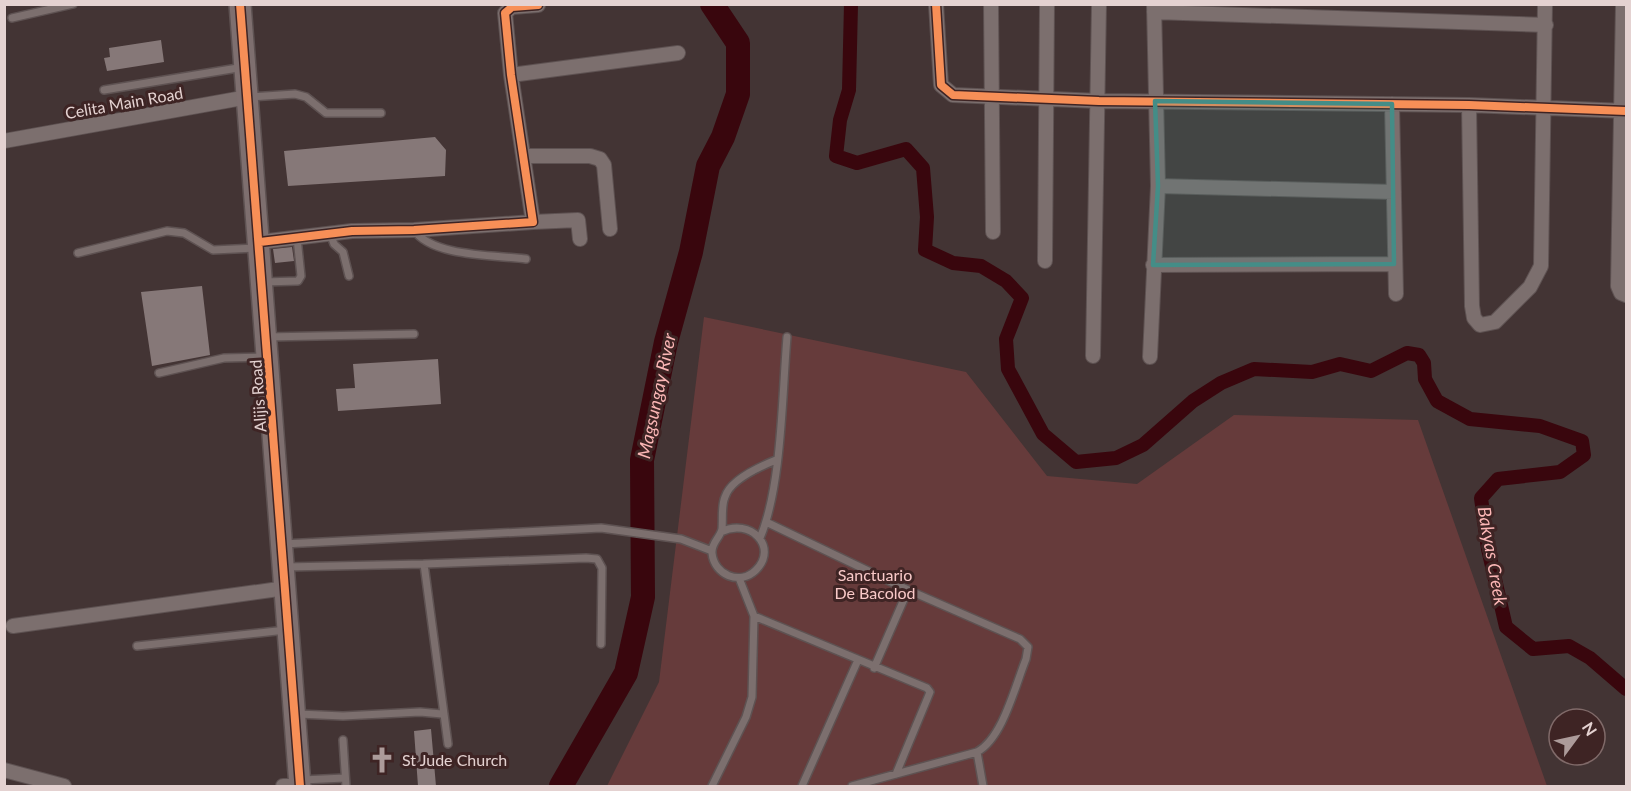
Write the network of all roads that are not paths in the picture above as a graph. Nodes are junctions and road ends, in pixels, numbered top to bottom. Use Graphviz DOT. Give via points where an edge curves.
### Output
graph roads {
  1 [pos="72,4"];
  2 [pos="240,4"];
  3 [pos="936,4"];
  4 [pos="991,4"];
  5 [pos="1047,4"];
  6 [pos="1099,4"];
  7 [pos="1545,4"];
  8 [pos="1623,4"];
  9 [pos="538,5"];
  10 [pos="1154,8"];
  11 [pos="12,18"];
  12 [pos="1546,26"];
  13 [pos="678,53"];
  14 [pos="246,66"];
  15 [pos="511,75"];
  16 [pos="104,90"];
  17 [pos="991,96"];
  18 [pos="248,97"];
  19 [pos="1046,99"];
  20 [pos="1099,101"];
  21 [pos="1155,101"];
  22 [pos="1392,104"];
  23 [pos="1469,105"];
  24 [pos="1544,106"];
  25 [pos="1624,111"];
  26 [pos="381,113"];
  27 [pos="4,141"];
  28 [pos="524,156"];
  29 [pos="1158,186"];
  30 [pos="1394,192"];
  31 [pos="533,222"];
  32 [pos="610,229"];
  33 [pos="414,230"];
  34 [pos="993,232"];
  35 [pos="330,233"];
  36 [pos="297,238"];
  37 [pos="580,239"];
  38 [pos="260,244"];
  39 [pos="78,253"];
  40 [pos="526,259"];
  41 [pos="1046,261"];
  42 [pos="1394,264"];
  43 [pos="1154,265"];
  44 [pos="349,276"];
  45 [pos="263,282"];
  46 [pos="1396,294"];
  47 [pos="1626,295"];
  48 [pos="414,334"];
  49 [pos="787,337"];
  50 [pos="268,347"];
  51 [pos="1093,356"];
  52 [pos="1150,357"];
  53 [pos="159,373"];
  54 [pos="776,460"];
  55 [pos="766,522"];
  56 [pos="721,532"];
  57 [pos="759,538"];
  58 [pos="283,544"];
  59 [pos="712,551"];
  60 [pos="424,564"];
  61 [pos="284,567"];
  62 [pos="739,578"];
  63 [pos="286,588"];
  64 [pos="908,590"];
  65 [pos="754,616"];
  66 [pos="13,626"];
  67 [pos="289,629"];
  68 [pos="601,644"];
  69 [pos="137,646"];
  70 [pos="858,660"];
  71 [pos="874,668"];
  72 [pos="295,714"];
  73 [pos="442,714"];
  74 [pos="343,740"];
  75 [pos="448,744"];
  76 [pos="977,752"];
  77 [pos="4,770"];
  78 [pos="896,774"];
  79 [pos="345,782"];
  80 [pos="296,785"];
  81 [pos="64,786"];
  82 [pos="712,786"];
  83 [pos="802,786"];
  84 [pos="852,786"];
  85 [pos="983,786"];
  1 -- 11 [label="lane"];
  2 -- 14 [label="main road, Alijis Road"];
  3 -- 17 [label="street" via="940,85 953,95"];
  4 -- 17 [label="street"];
  5 -- 19 [label="street"];
  6 -- 20 [label="street"];
  7 -- 12 [label="street"];
  8 -- 25 [label="street"];
  9 -- 15 [label="street" via="512,8 505,13"];
  10 -- 12 [label="street"];
  10 -- 21 [label="street"];
  12 -- 24 [label="street"];
  13 -- 15 [label="street"];
  14 -- 16 [label="lane"];
  14 -- 18 [label="main road, Alijis Road"];
  15 -- 28 [label="street"];
  17 -- 19 [label="street"];
  17 -- 34 [label="street"];
  18 -- 26 [label="lane" via="295,94 306,97 326,113"];
  18 -- 27 [label="street, Celita Main Road"];
  18 -- 38 [label="main road, Alijis Road"];
  19 -- 20 [label="street"];
  19 -- 41 [label="street"];
  20 -- 21 [label="street"];
  20 -- 51 [label="street"];
  21 -- 22 [label="street"];
  21 -- 29 [label="street"];
  22 -- 23 [label="street"];
  22 -- 30 [label="street"];
  23 -- 24 [label="street"];
  23 -- 24 [label="street" via="1472,306 1480,325 1495,322 1530,287 1542,266"];
  24 -- 25 [label="street"];
  25 -- 47 [label="street" via="1618,286"];
  28 -- 31 [label="street"];
  28 -- 32 [label="street" via="600,159 604,165"];
  29 -- 30 [label="street"];
  29 -- 43 [label="street"];
  30 -- 42 [label="street"];
  31 -- 33 [label="street"];
  31 -- 37 [label="street" via="578,220"];
  33 -- 35 [label="street"];
  33 -- 40 [label="lane" via="423,241 442,249"];
  35 -- 36 [label="street"];
  35 -- 44 [label="lane" via="333,244 343,252"];
  36 -- 38 [label="street"];
  36 -- 45 [label="lane" via="301,276 298,281"];
  38 -- 39 [label="lane" via="213,250 184,232 167,231"];
  38 -- 45 [label="main road, Alijis Road"];
  42 -- 43 [label="street"];
  42 -- 46 [label="street"];
  43 -- 52 [label="street"];
  45 -- 50 [label="main road, Alijis Road"];
  48 -- 50 [label="lane"];
  49 -- 54 [label="lane"];
  50 -- 53 [label="lane"];
  50 -- 58 [label="main road, Alijis Road"];
  54 -- 55 [label="lane"];
  54 -- 56 [label="lane" via="754,470 728,490"];
  55 -- 57 [label="lane"];
  55 -- 64 [label="lane"];
  56 -- 57 [label="lane" via="742,526"];
  56 -- 59 [label="lane"];
  57 -- 62 [label="lane" via="763,559 758,569"];
  58 -- 59 [label="lane" via="621,529 681,539"];
  58 -- 61 [label="main road, Alijis Road"];
  59 -- 62 [label="lane" via="719,571"];
  60 -- 61 [label="lane"];
  60 -- 68 [label="lane" via="597,560 603,568"];
  60 -- 73 [label="lane"];
  61 -- 63 [label="main road, Alijis Road"];
  62 -- 65 [label="lane"];
  63 -- 66 [label="street"];
  63 -- 67 [label="main road, Alijis Road"];
  64 -- 71 [label="lane"];
  64 -- 76 [label="lane" via="1020,639 1028,647 996,734"];
  65 -- 70 [label="lane"];
  65 -- 82 [label="lane" via="752,697"];
  67 -- 69 [label="lane"];
  67 -- 72 [label="main road, Alijis Road"];
  70 -- 71 [label="lane"];
  70 -- 83 [label="lane"];
  71 -- 78 [label="lane" via="930,692"];
  72 -- 73 [label="lane"];
  72 -- 80 [label="main road, Alijis Road"];
  73 -- 75 [label="lane"];
  74 -- 79 [label="lane"];
  76 -- 78 [label="lane"];
  76 -- 85 [label="lane"];
  77 -- 81 [label="street"];
  78 -- 84 [label="lane"];
  79 -- 80 [label="lane"];
}
